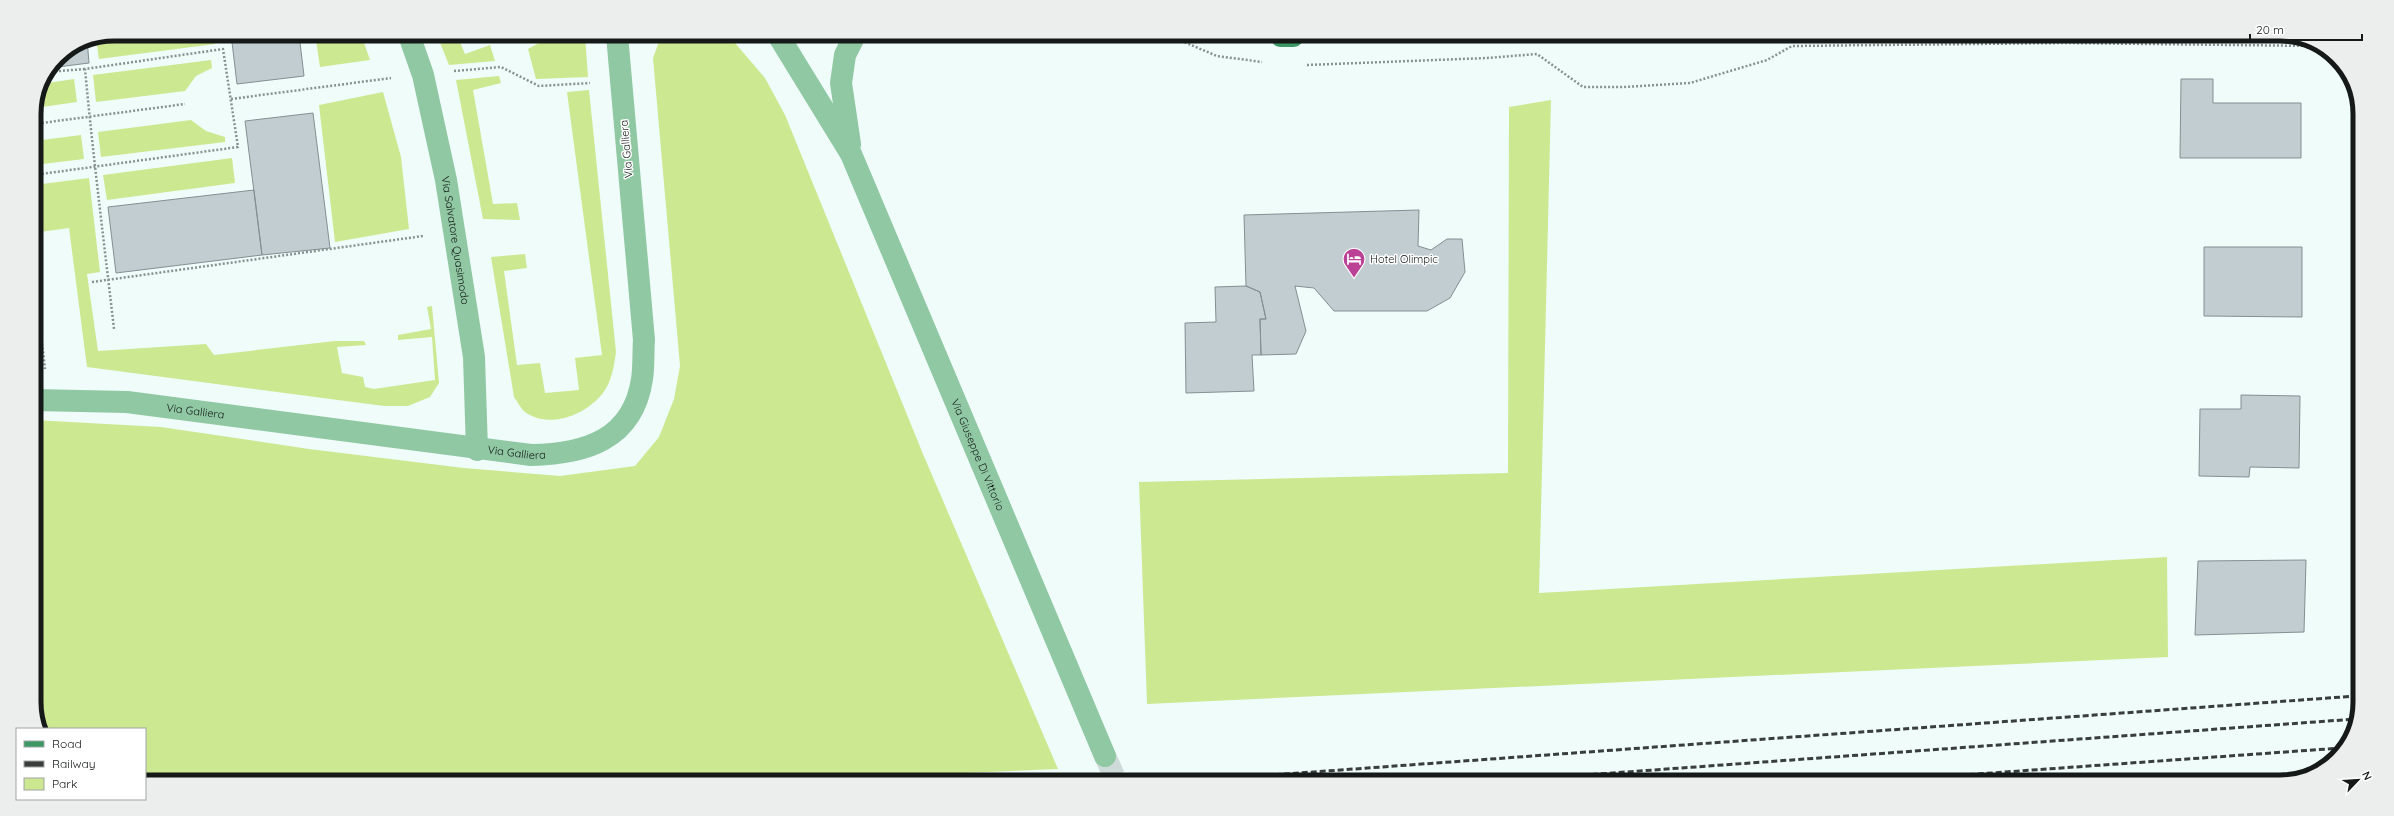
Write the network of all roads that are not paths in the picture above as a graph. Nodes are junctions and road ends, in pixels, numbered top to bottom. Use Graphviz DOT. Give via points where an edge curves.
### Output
graph roads {
  1 [pos="411,41"];
  2 [pos="618,41"];
  3 [pos="626,41"];
  4 [pos="782,41"];
  5 [pos="852,41"];
  6 [pos="619,59"];
  7 [pos="851,154"];
  8 [pos="41,400"];
  9 [pos="477,450"];
  10 [pos="1105,756"];
  1 -- 9 [label="street, Via Salvatore Quasimodo" via="423,74 446,180 474,357"];
  2 -- 6 [label="street, Via Galliera"];
  3 -- 6 [label="street, Via Galliera"];
  4 -- 7 [label="street, Via Giuseppe Di Vittorio"];
  5 -- 7 [label="street, Via Giuseppe Di Vittorio" via="845,55 841,83"];
  6 -- 9 [label="street, Via Galliera" via="644,340 642,380 634,406 621,428 592,446 561,455"];
  7 -- 10 [label="street, Via Giuseppe Di Vittorio"];
  8 -- 9 [label="street, Via Galliera" via="127,402"];
}
